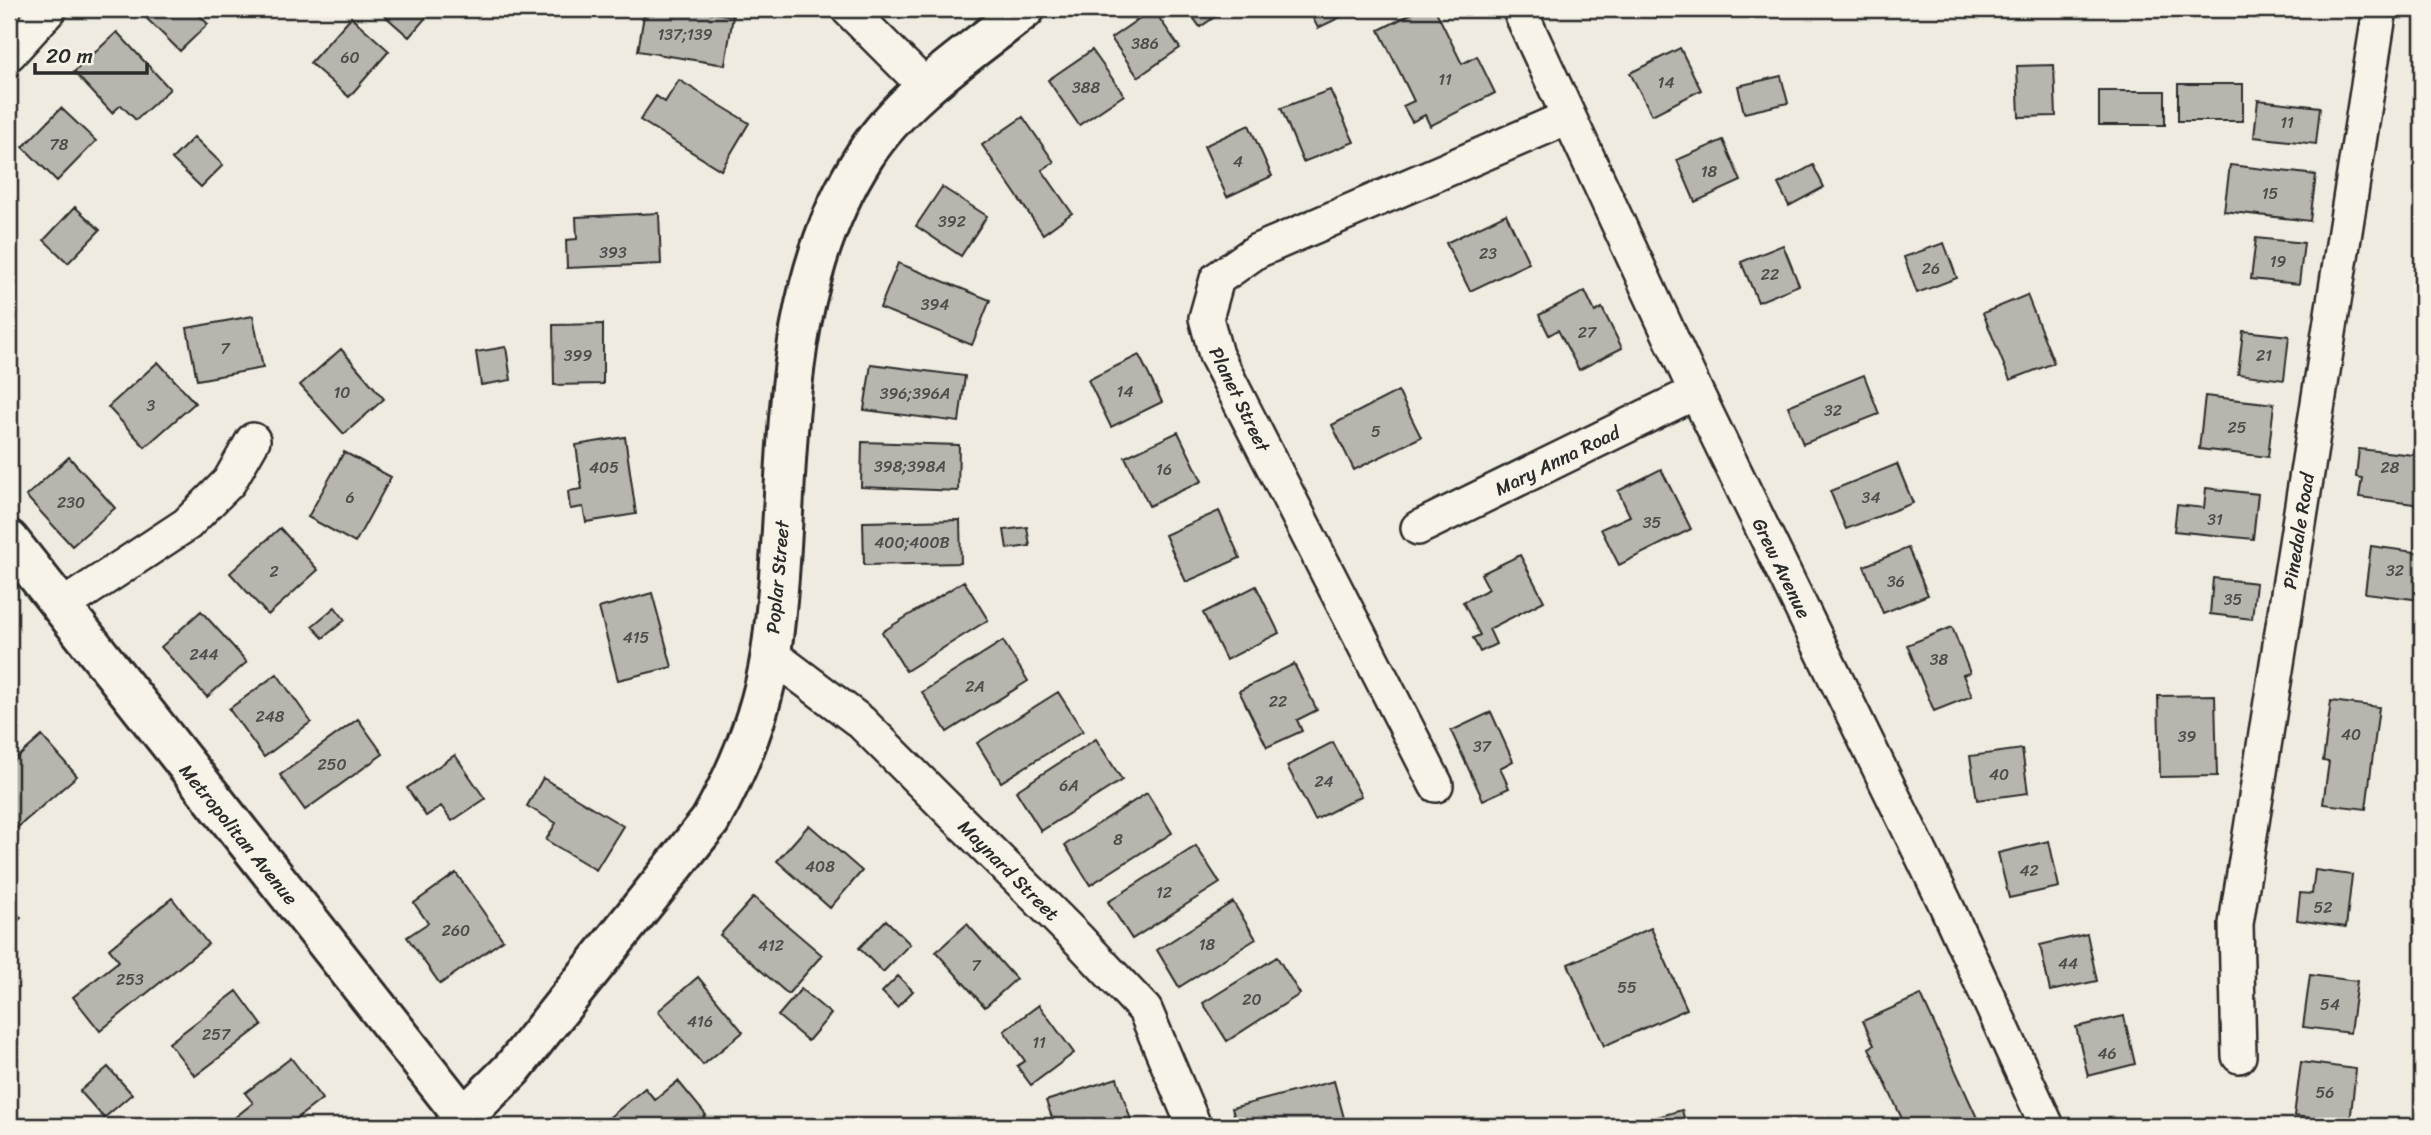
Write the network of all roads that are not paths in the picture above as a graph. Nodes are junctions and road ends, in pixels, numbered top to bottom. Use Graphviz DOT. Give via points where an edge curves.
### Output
graph roads {
  1 [pos="50,9"];
  2 [pos="848,9"];
  3 [pos="1025,9"];
  4 [pos="1519,9"];
  5 [pos="2380,9"];
  6 [pos="9,54"];
  7 [pos="927,88"];
  8 [pos="1569,117"];
  9 [pos="1696,392"];
  10 [pos="253,440"];
  11 [pos="1418,528"];
  12 [pos="9,540"];
  13 [pos="61,607"];
  14 [pos="771,654"];
  15 [pos="1436,785"];
  16 [pos="2239,1056"];
  17 [pos="463,1123"];
  18 [pos="1194,1126"];
  19 [pos="2046,1126"];
  1 -- 6 [label="street"];
  2 -- 7 [label="street"];
  3 -- 7 [label="street, Poplar Street"];
  4 -- 8 [label="street, Grew Avenue"];
  5 -- 16 [label="street, Pinedale Road" via="2236,924"];
  7 -- 14 [label="street, Poplar Street" via="866,153 828,221 807,286 797,346"];
  8 -- 9 [label="street, Grew Avenue"];
  8 -- 15 [label="street, Planet Street" via="1257,251 1217,279 1206,318 1216,355"];
  9 -- 11 [label="street, Mary Anna Road"];
  9 -- 19 [label="street, Grew Avenue" via="1945,904"];
  10 -- 13 [label="street" via="229,482 187,524"];
  12 -- 13 [label="street, Metropolitan Avenue"];
  13 -- 17 [label="street, Metropolitan Avenue"];
  14 -- 17 [label="street, Poplar Street" via="750,738 710,821 512,1069"];
  14 -- 18 [label="street, Maynard Street" via="861,722 1145,1010"];
}
